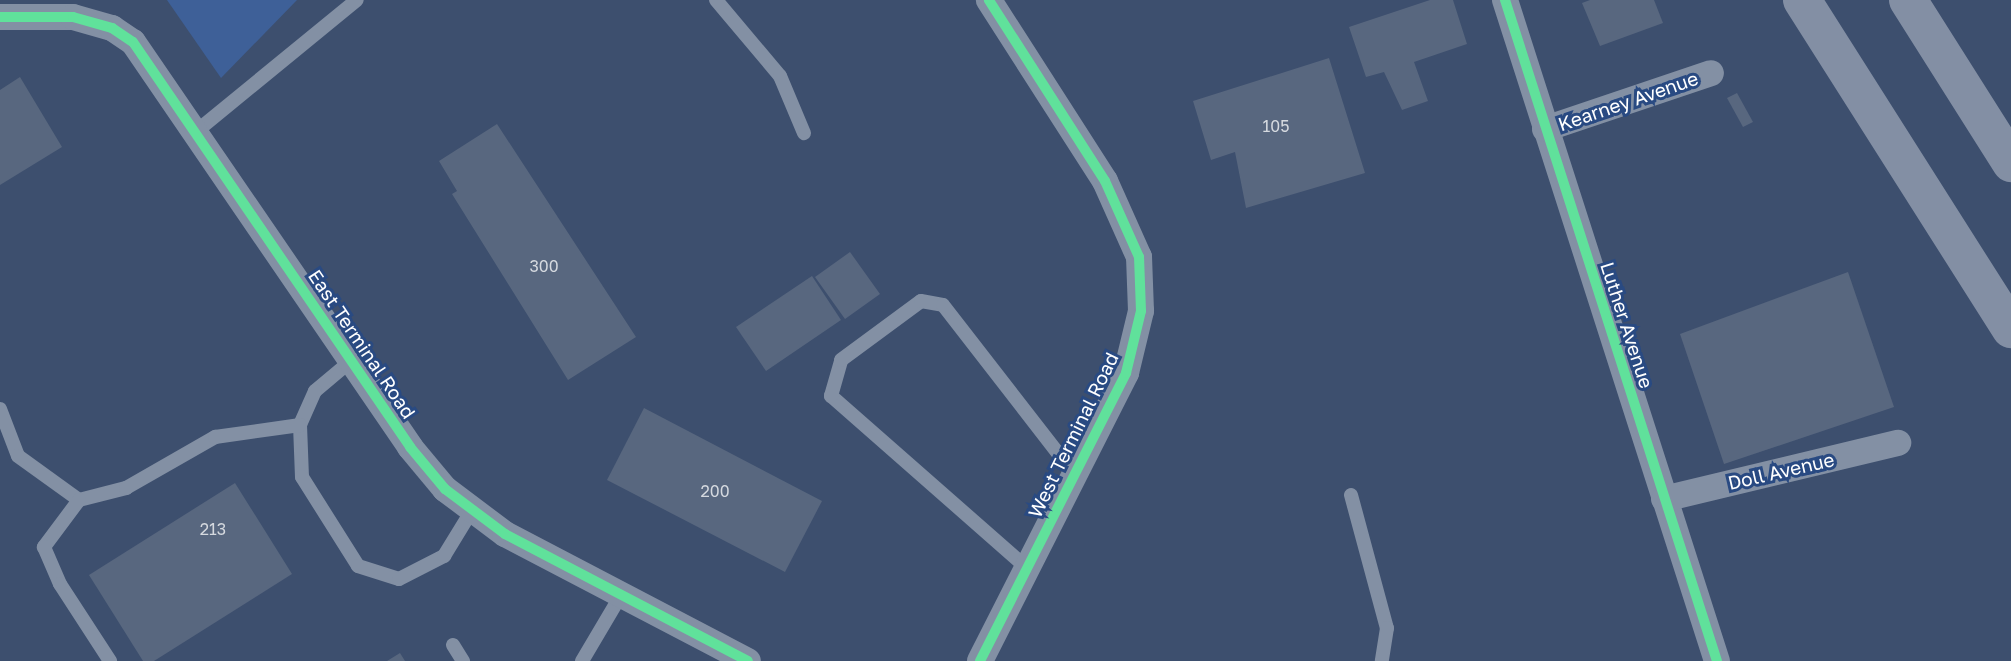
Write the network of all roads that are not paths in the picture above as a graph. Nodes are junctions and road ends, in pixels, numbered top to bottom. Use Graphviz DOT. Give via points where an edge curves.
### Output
graph roads {
  1 [pos="357,0"];
  2 [pos="716,0"];
  3 [pos="990,0"];
  4 [pos="1505,0"];
  5 [pos="1802,0"];
  6 [pos="1908,0"];
  7 [pos="0,18"];
  8 [pos="1711,73"];
  9 [pos="1545,129"];
  10 [pos="198,130"];
  11 [pos="804,133"];
  12 [pos="2011,163"];
  13 [pos="2011,329"];
  14 [pos="352,360"];
  15 [pos="0,409"];
  16 [pos="300,425"];
  17 [pos="1898,443"];
  18 [pos="1074,474"];
  19 [pos="1351,495"];
  20 [pos="1664,499"];
  21 [pos="79,500"];
  22 [pos="471,512"];
  23 [pos="1027,568"];
  24 [pos="621,595"];
  25 [pos="453,645"];
  26 [pos="110,661"];
  27 [pos="463,661"];
  28 [pos="582,661"];
  29 [pos="748,661"];
  30 [pos="980,661"];
  31 [pos="1382,661"];
  32 [pos="1717,661"];
  1 -- 10 [label="lane"];
  2 -- 11 [label="lane" via="780,76"];
  3 -- 18 [label="street, West Terminal Road" via="1105,181 1139,257 1140,327 1126,373"];
  4 -- 9 [label="street, Luther Avenue"];
  5 -- 13 [label="highway"];
  6 -- 12 [label="highway"];
  7 -- 10 [label="street, East Terminal Road" via="74,17 112,28 162,77"];
  8 -- 9 [label="street, Kearney Avenue"];
  9 -- 20 [label="street, Luther Avenue"];
  10 -- 14 [label="street, East Terminal Road"];
  14 -- 16 [label="lane" via="315,391"];
  14 -- 22 [label="street, East Terminal Road" via="410,447"];
  15 -- 21 [label="lane" via="18,456"];
  16 -- 21 [label="lane" via="215,438 126,488"];
  16 -- 22 [label="lane" via="302,477 358,566 399,579 444,556"];
  17 -- 20 [label="street, Doll Avenue"];
  18 -- 23 [label="street, West Terminal Road"];
  18 -- 23 [label="lane" via="943,304 921,301 841,360 831,397"];
  19 -- 31 [label="lane" via="1387,628"];
  20 -- 32 [label="street, Luther Avenue"];
  21 -- 26 [label="lane" via="44,547 60,584"];
  22 -- 24 [label="street, East Terminal Road"];
  23 -- 30 [label="street, West Terminal Road"];
  24 -- 28 [label="lane"];
  24 -- 29 [label="street, East Terminal Road"];
  25 -- 27 [label="lane"];
}
